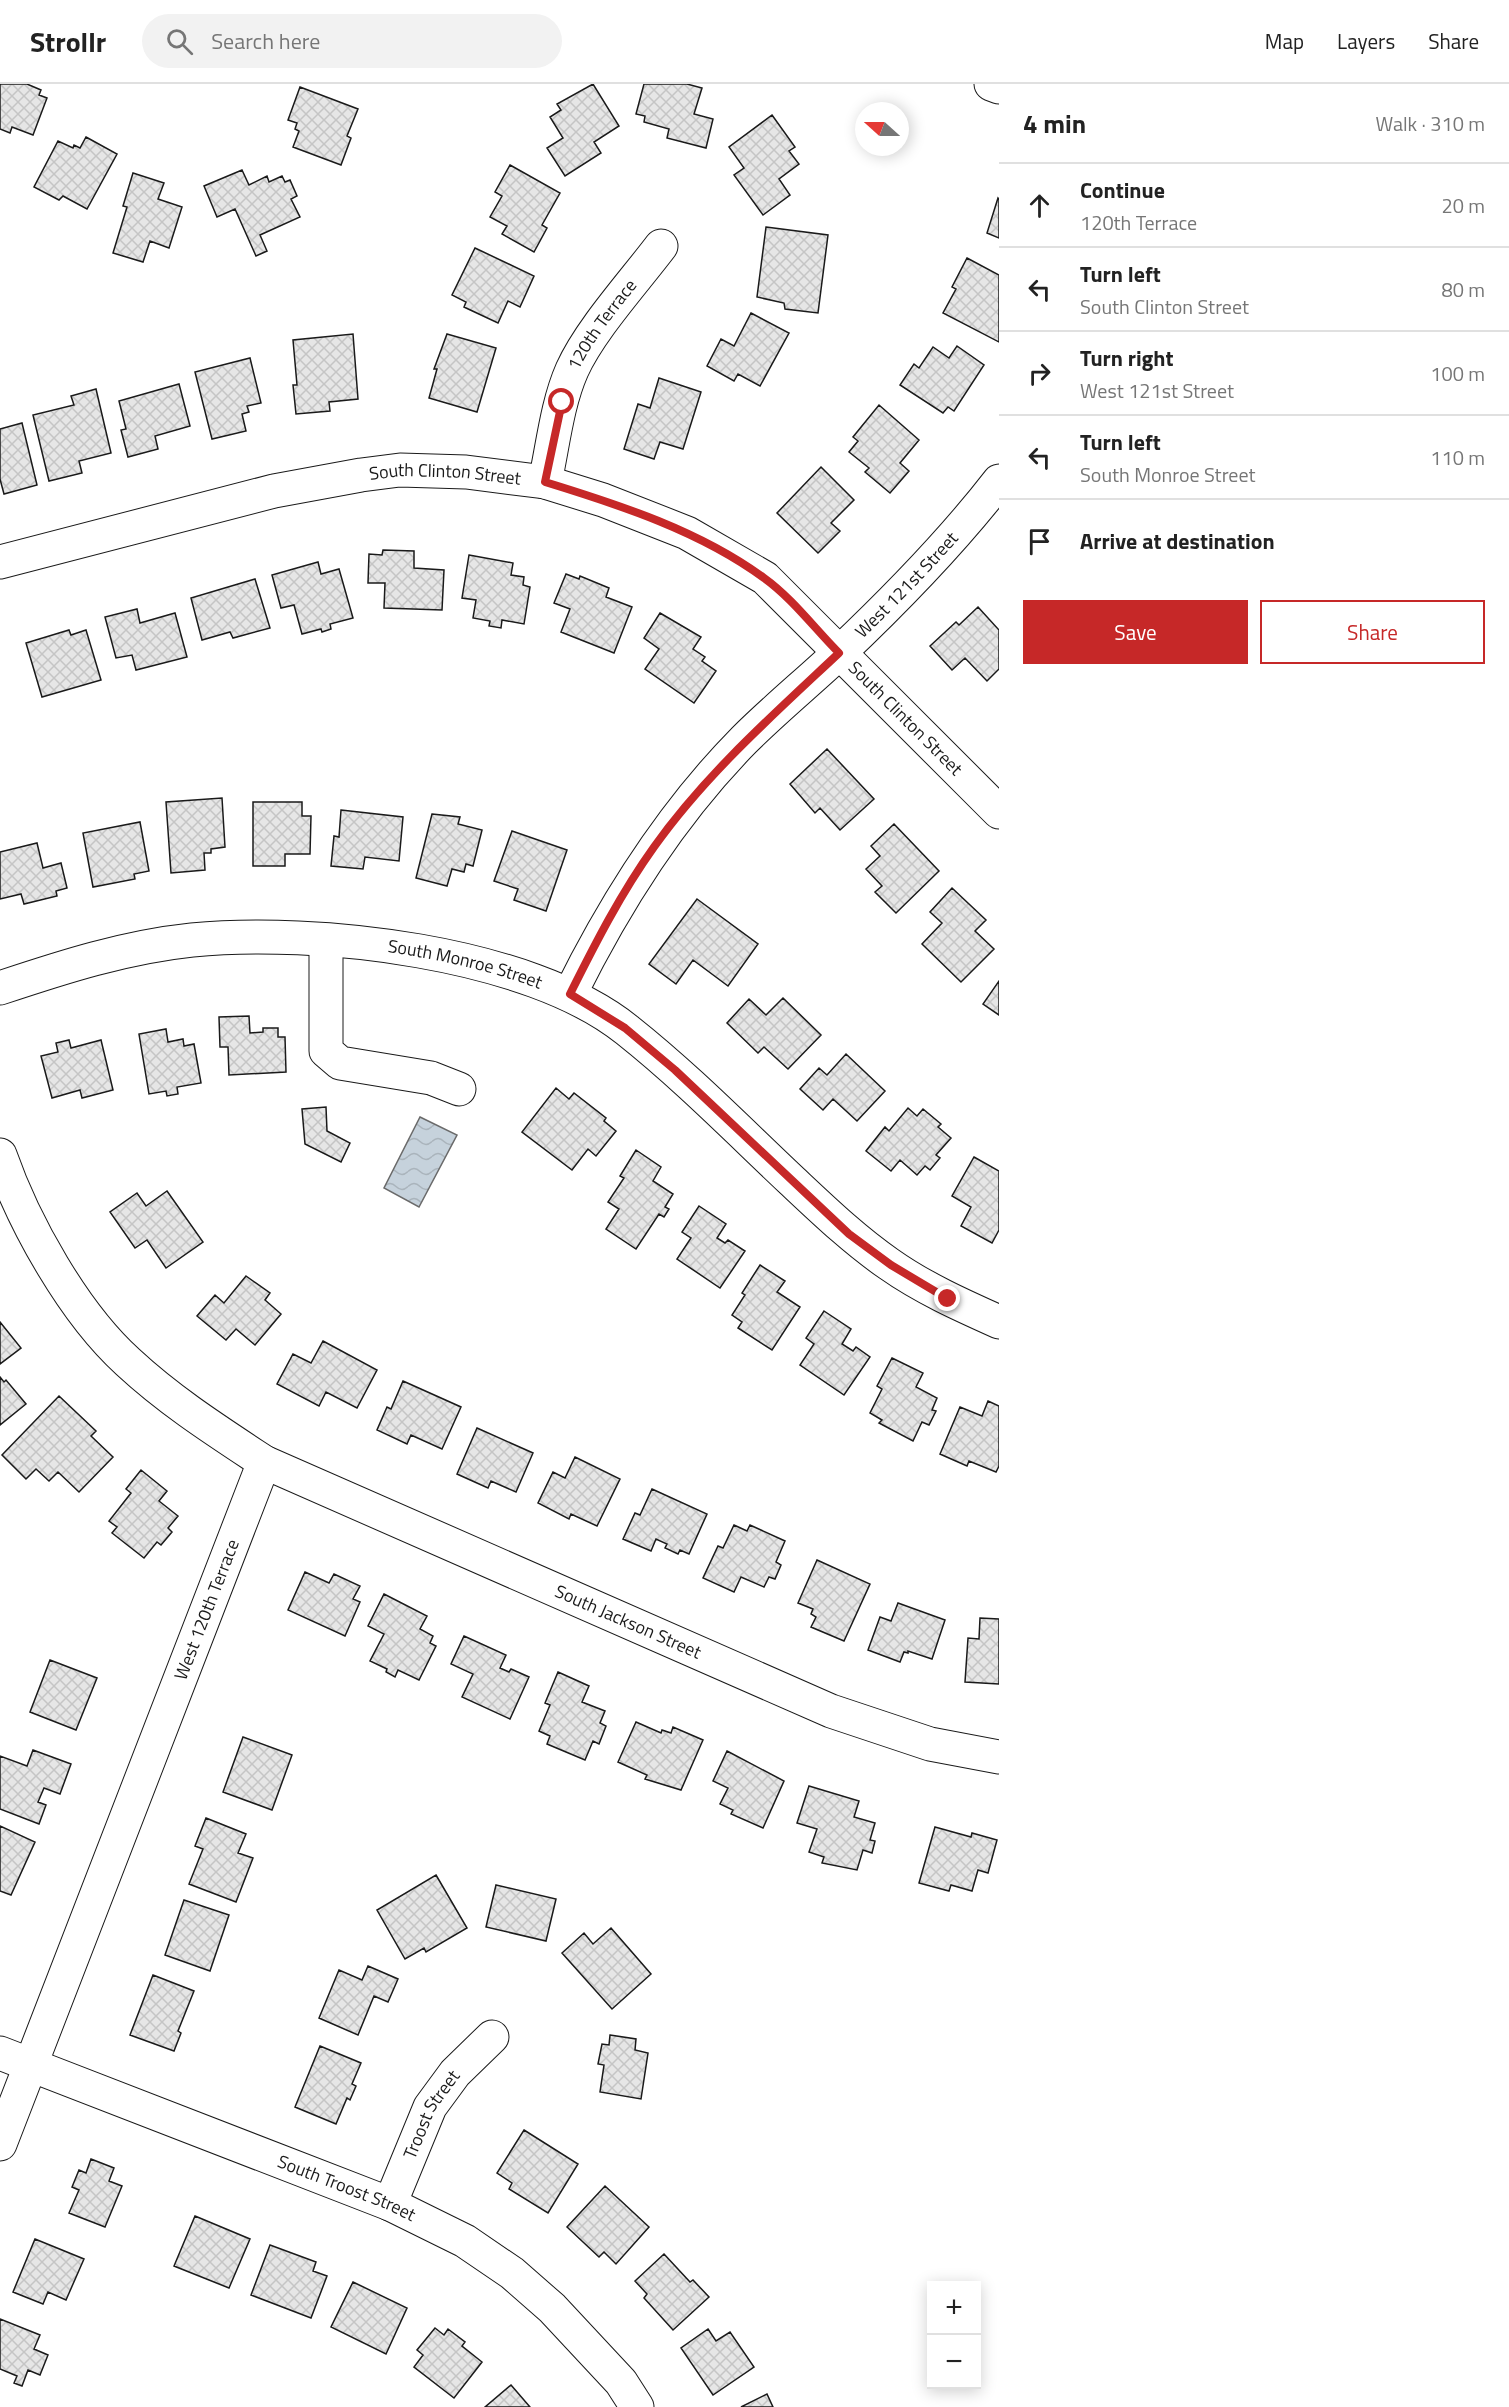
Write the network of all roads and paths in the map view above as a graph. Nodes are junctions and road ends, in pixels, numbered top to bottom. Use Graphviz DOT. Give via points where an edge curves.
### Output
graph roads {
  1 [pos="991,84"];
  2 [pos="999,87"];
  3 [pos="660,246"];
  4 [pos="999,481"];
  5 [pos="545,482"];
  6 [pos="0,562"];
  7 [pos="839,653"];
  8 [pos="999,812"];
  9 [pos="326,941"];
  10 [pos="0,988"];
  11 [pos="570,994"];
  12 [pos="459,1089"];
  13 [pos="0,1155"];
  14 [pos="999,1322"];
  15 [pos="264,1462"];
  16 [pos="999,1757"];
  17 [pos="492,2037"];
  18 [pos="0,2053"];
  19 [pos="32,2066"];
  20 [pos="0,2144"];
  21 [pos="390,2204"];
  22 [pos="637,2407"];
  1 -- 2 [label="street"];
  3 -- 5 [label="street, 120th Terrace" via="584,347 572,371"];
  4 -- 7 [label="street, West 121st Street" via="926,567"];
  5 -- 6 [label="street, South Clinton Street" via="466,472 400,470 361,475 274,491"];
  5 -- 7 [label="street, South Clinton Street" via="687,533 728,555 765,579"];
  7 -- 8 [label="street, South Clinton Street"];
  7 -- 11 [label="street, West 121st Street" via="744,741 654,847 606,923"];
  9 -- 10 [label="street, South Monroe Street" via="242,937 190,940 101,955"];
  9 -- 11 [label="street, South Monroe Street" via="410,949 499,970"];
  9 -- 12 [label="street" via="326,1051 330,1056 340,1063 431,1078"];
  11 -- 14 [label="street, South Monroe Street" via="625,1028 675,1070 849,1234 948,1299"];
  13 -- 15 [label="street" via="11,1188 39,1243 84,1311 119,1353 181,1407"];
  15 -- 16 [label="street, South Jackson Street" via="831,1710 930,1744"];
  15 -- 19 [label="street, West 120th Terrace"];
  17 -- 21 [label="street, Troost Street" via="455,2073 430,2107"];
  18 -- 19 [label="street, South Troost Street"];
  19 -- 20 [label="street, West 120th Terrace"];
  19 -- 21 [label="street, South Troost Street"];
  21 -- 22 [label="street, South Troost Street" via="465,2241 512,2273 591,2347"];
}
